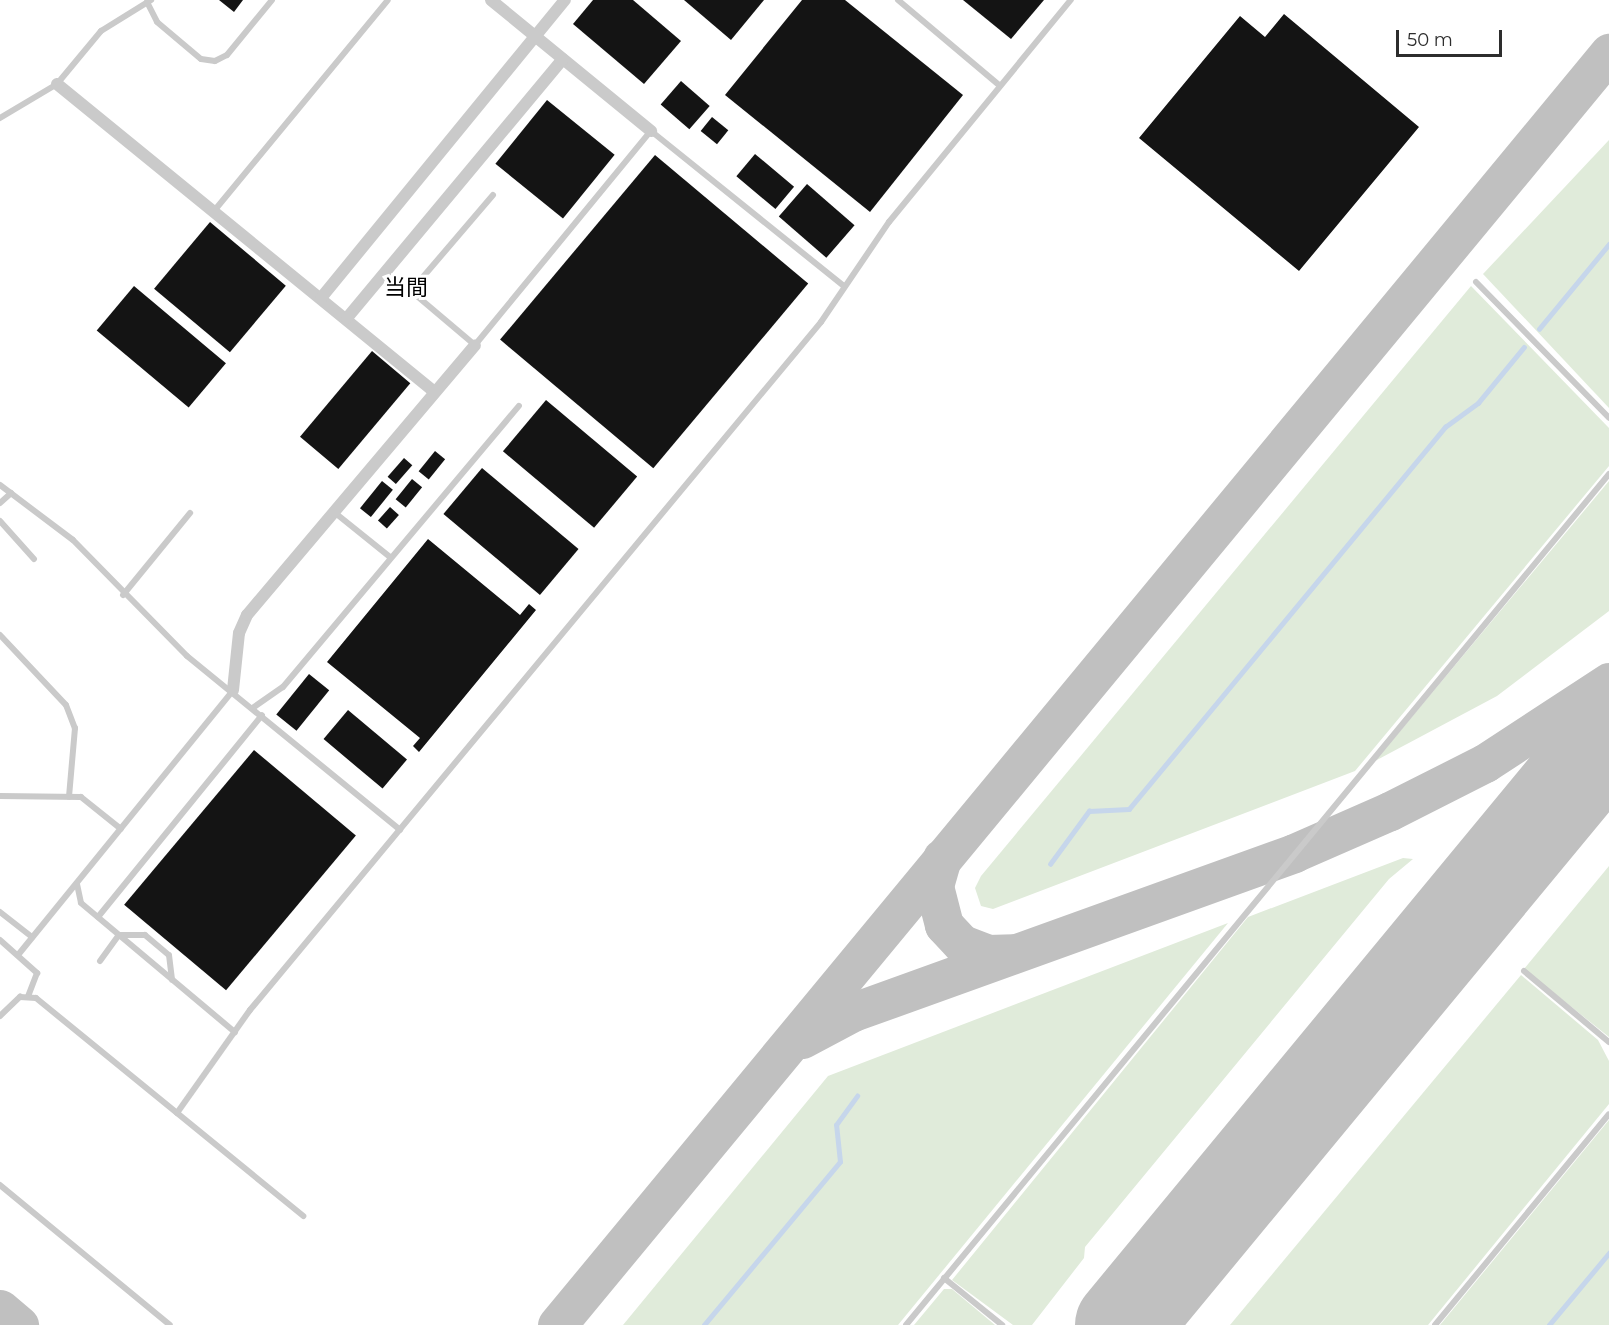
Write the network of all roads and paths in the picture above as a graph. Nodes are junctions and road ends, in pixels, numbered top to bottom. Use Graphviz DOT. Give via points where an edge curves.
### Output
graph roads {
  1 [pos="272,0"];
  2 [pos="388,0"];
  3 [pos="491,0"];
  4 [pos="565,0"];
  5 [pos="898,0"];
  6 [pos="1071,0"];
  7 [pos="149,1"];
  8 [pos="536,36"];
  9 [pos="563,58"];
  10 [pos="57,84"];
  11 [pos="1000,86"];
  12 [pos="0,118"];
  13 [pos="651,131"];
  14 [pos="493,195"];
  15 [pos="214,211"];
  16 [pos="1476,282"];
  17 [pos="844,286"];
  18 [pos="321,298"];
  19 [pos="346,318"];
  20 [pos="475,345"];
  21 [pos="434,392"];
  22 [pos="519,406"];
  23 [pos="1609,418"];
  24 [pos="1609,474"];
  25 [pos="0,485"];
  26 [pos="11,493"];
  27 [pos="0,503"];
  28 [pos="334,512"];
  29 [pos="190,513"];
  30 [pos="0,521"];
  31 [pos="390,557"];
  32 [pos="34,559"];
  33 [pos="123,595"];
  34 [pos="0,635"];
  35 [pos="233,690"];
  36 [pos="254,707"];
  37 [pos="262,715"];
  38 [pos="0,796"];
  39 [pos="69,797"];
  40 [pos="121,829"];
  41 [pos="400,830"];
  42 [pos="77,884"];
  43 [pos="0,912"];
  44 [pos="98,917"];
  45 [pos="119,935"];
  46 [pos="32,938"];
  47 [pos="0,940"];
  48 [pos="18,955"];
  49 [pos="100,961"];
  50 [pos="1524,971"];
  51 [pos="172,980"];
  52 [pos="28,996"];
  53 [pos="0,1016"];
  54 [pos="235,1032"];
  55 [pos="1609,1042"];
  56 [pos="177,1113"];
  57 [pos="1609,1114"];
  58 [pos="0,1185"];
  59 [pos="303,1216"];
  60 [pos="944,1278"];
  61 [pos="170,1325"];
  62 [pos="906,1325"];
  63 [pos="1002,1325"];
  64 [pos="1435,1325"];
  1 -- 7 [label="lane" via="227,55 215,61 201,59 157,22"];
  2 -- 15 [label="lane"];
  3 -- 8 [label="street"];
  4 -- 8 [label="street"];
  5 -- 11 [label="lane"];
  6 -- 11 [label="lane"];
  7 -- 10 [label="lane" via="101,31"];
  8 -- 9 [label="street"];
  8 -- 18 [label="street"];
  9 -- 13 [label="street"];
  9 -- 19 [label="street"];
  10 -- 12 [label="lane"];
  10 -- 15 [label="street"];
  11 -- 17 [label="lane" via="889,222"];
  13 -- 17 [label="lane"];
  13 -- 20 [label="lane"];
  14 -- 20 [label="lane" via="411,291"];
  15 -- 18 [label="street"];
  16 -- 23 [label="lane"];
  17 -- 41 [label="lane" via="821,321"];
  18 -- 19 [label="street"];
  19 -- 21 [label="street"];
  20 -- 21 [label="street"];
  21 -- 28 [label="street"];
  22 -- 31 [label="lane"];
  24 -- 60 [label="lane"];
  25 -- 26 [label="lane"];
  26 -- 27 [label="lane"];
  26 -- 33 [label="lane" via="73,540"];
  28 -- 31 [label="lane"];
  28 -- 35 [label="street" via="247,615 239,633"];
  29 -- 33 [label="lane"];
  30 -- 32 [label="lane"];
  31 -- 36 [label="lane" via="283,687"];
  33 -- 35 [label="lane" via="187,656"];
  34 -- 39 [label="lane" via="66,705 75,728"];
  35 -- 36 [label="lane"];
  35 -- 40 [label="lane"];
  36 -- 37 [label="lane"];
  37 -- 41 [label="lane"];
  37 -- 44 [label="lane"];
  38 -- 39 [label="lane"];
  39 -- 40 [label="lane" via="81,797"];
  40 -- 42 [label="lane"];
  41 -- 54 [label="lane"];
  42 -- 44 [label="lane" via="81,903"];
  42 -- 46 [label="lane"];
  43 -- 46 [label="lane"];
  44 -- 45 [label="lane"];
  45 -- 49 [label="lane"];
  45 -- 51 [label="lane"];
  45 -- 51 [label="lane" via="146,935 169,955"];
  46 -- 48 [label="lane"];
  47 -- 48 [label="lane"];
  48 -- 52 [label="lane" via="37,973"];
  50 -- 55 [label="lane"];
  51 -- 54 [label="lane"];
  52 -- 53 [label="lane"];
  52 -- 56 [label="lane"];
  54 -- 56 [label="lane"];
  56 -- 59 [label="lane"];
  57 -- 64 [label="lane"];
  58 -- 61 [label="lane"];
  60 -- 62 [label="lane"];
  60 -- 63 [label="lane"];
}
